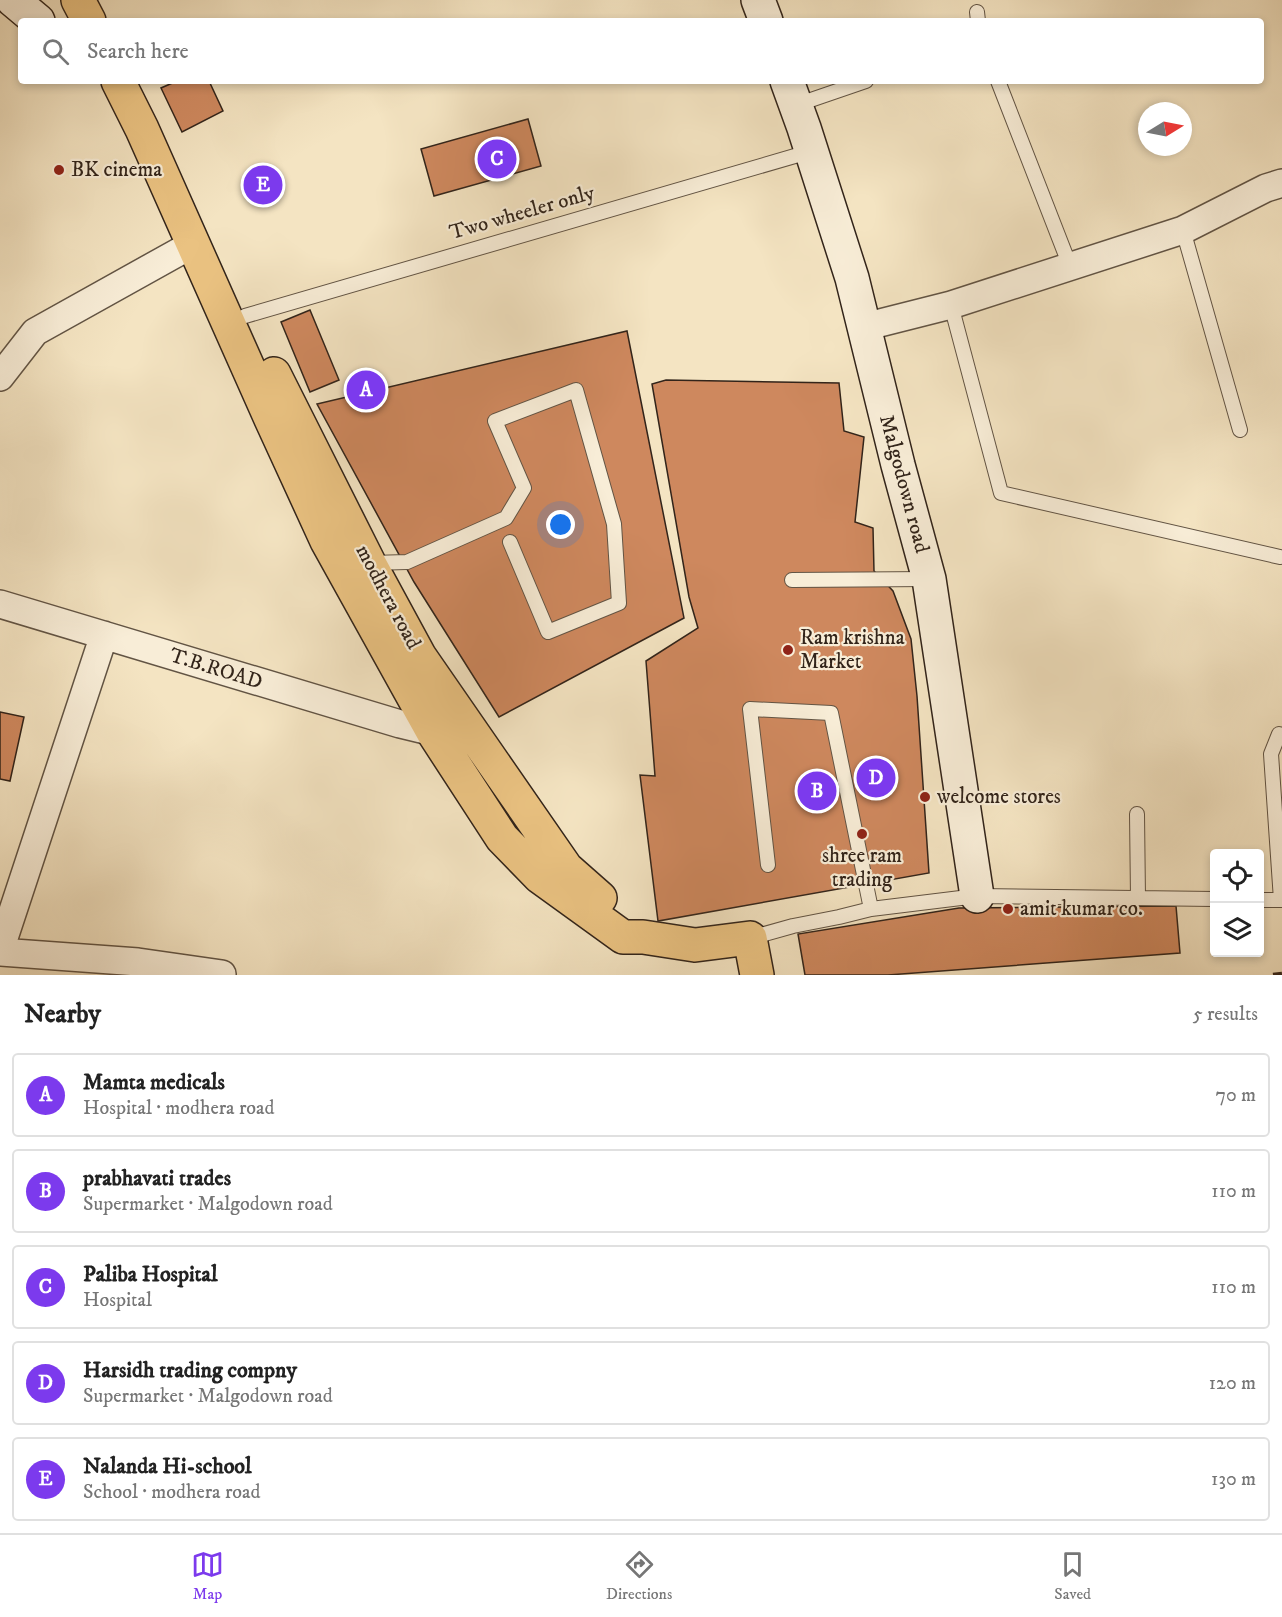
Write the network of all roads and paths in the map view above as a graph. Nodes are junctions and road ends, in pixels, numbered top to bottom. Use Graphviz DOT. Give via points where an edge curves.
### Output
graph roads {
  1 [pos="13,0"];
  2 [pos="78,0"];
  3 [pos="99,0"];
  4 [pos="758,0"];
  5 [pos="34,18"];
  6 [pos="87,18"];
  7 [pos="108,18"];
  8 [pos="765,18"];
  9 [pos="123,84"];
  10 [pos="848,84"];
  11 [pos="999,84"];
  12 [pos="792,93"];
  13 [pos="812,151"];
  14 [pos="1282,183"];
  15 [pos="1183,230"];
  16 [pos="193,244"];
  17 [pos="1070,266"];
  18 [pos="951,305"];
  19 [pos="245,316"];
  20 [pos="864,327"];
  21 [pos="0,377"];
  22 [pos="1240,430"];
  23 [pos="510,542"];
  24 [pos="1280,557"];
  25 [pos="369,563"];
  26 [pos="929,579"];
  27 [pos="792,580"];
  28 [pos="0,604"];
  29 [pos="104,636"];
  30 [pos="433,732"];
  31 [pos="1279,734"];
  32 [pos="1137,814"];
  33 [pos="768,865"];
  34 [pos="977,896"];
  35 [pos="1138,898"];
  36 [pos="1210,899"];
  37 [pos="1264,900"];
  38 [pos="1281,900"];
  39 [pos="871,909"];
  40 [pos="635,929"];
  41 [pos="750,938"];
  42 [pos="0,951"];
  43 [pos="222,974"];
  44 [pos="757,975"];
  1 -- 5 [label="street"];
  2 -- 6 [label="main road"];
  3 -- 7 [label="main road"];
  4 -- 8 [label="street"];
  9 -- 16 [label="main road"];
  9 -- 19 [label="main road, modhera road" via="159,124"];
  10 -- 12 [label="lane"];
  11 -- 17 [label="lane"];
  12 -- 13 [label="street, Malgodown road"];
  13 -- 19 [label="lane, Two wheeler only"];
  13 -- 20 [label="street, Malgodown road"];
  14 -- 15 [label="street"];
  15 -- 17 [label="street"];
  15 -- 22 [label="lane"];
  16 -- 21 [label="street" via="35,332"];
  16 -- 30 [label="main road" via="327,541"];
  17 -- 18 [label="street"];
  18 -- 20 [label="street"];
  18 -- 24 [label="lane" via="1001,493"];
  19 -- 25 [label="main road, modhera road"];
  20 -- 26 [label="street, Malgodown road"];
  23 -- 25 [label="lane" via="548,632 619,603 614,524 576,390 495,421 524,488 506,519 407,562"];
  25 -- 40 [label="main road, modhera road" via="420,657 566,868"];
  26 -- 27 [label="lane"];
  26 -- 34 [label="street, Malgodown road"];
  28 -- 29 [label="street, T.B.ROAD"];
  29 -- 30 [label="street, T.B.ROAD"];
  29 -- 42 [label="street"];
  30 -- 40 [label="main road" via="502,838 540,877 623,937"];
  31 -- 38 [label="lane" via="1271,754"];
  32 -- 35 [label="lane"];
  33 -- 39 [label="lane" via="750,709 831,713"];
  34 -- 35 [label="lane"];
  34 -- 39 [label="lane"];
  35 -- 36 [label="lane"];
  37 -- 38 [label="lane"];
  39 -- 41 [label="lane"];
  40 -- 41 [label="main road, modhera road" via="695,945"];
  41 -- 44 [label="main road"];
  42 -- 43 [label="street" via="138,962"];
}
